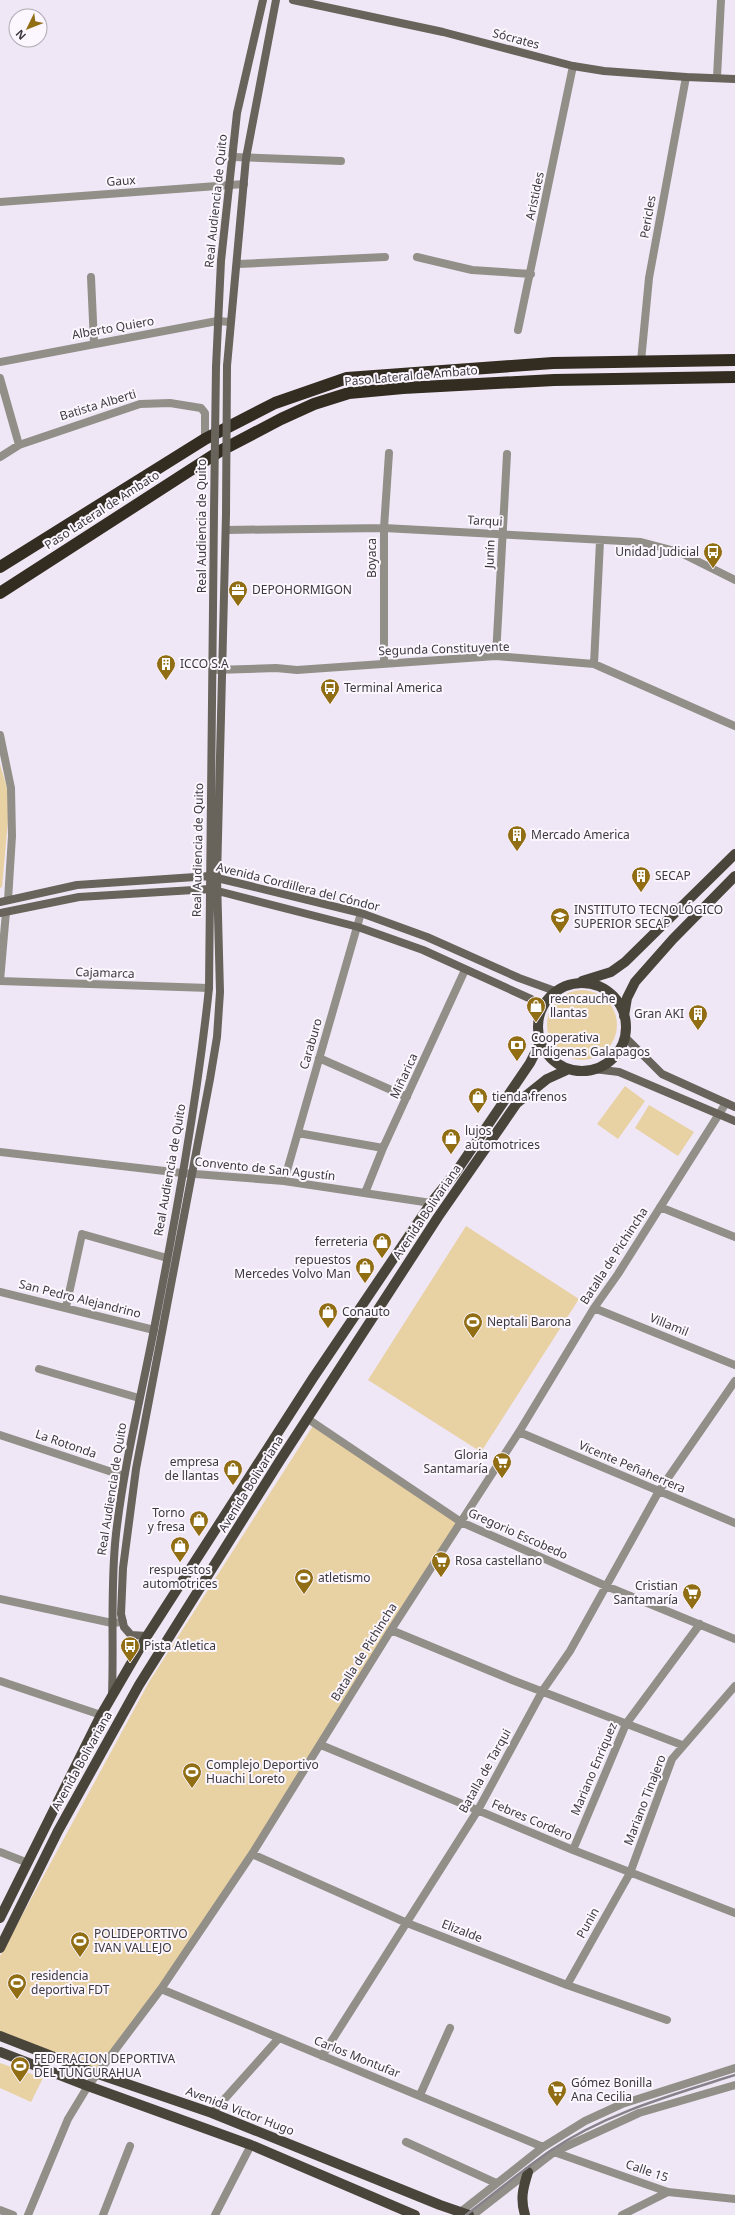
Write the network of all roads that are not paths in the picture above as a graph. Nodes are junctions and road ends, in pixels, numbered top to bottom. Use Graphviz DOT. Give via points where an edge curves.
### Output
graph roads {
  1 [pos="263,0"];
  2 [pos="276,0"];
  3 [pos="293,0"];
  4 [pos="721,0"];
  5 [pos="574,66"];
  6 [pos="717,77"];
  7 [pos="686,78"];
  8 [pos="735,79"];
  9 [pos="233,157"];
  10 [pos="246,158"];
  11 [pos="341,161"];
  12 [pos="244,184"];
  13 [pos="230,185"];
  14 [pos="0,202"];
  15 [pos="385,257"];
  16 [pos="417,257"];
  17 [pos="238,264"];
  18 [pos="531,274"];
  19 [pos="91,278"];
  20 [pos="217,321"];
  21 [pos="230,322"];
  22 [pos="518,330"];
  23 [pos="94,343"];
  24 [pos="735,360"];
  25 [pos="642,361"];
  26 [pos="0,362"];
  27 [pos="735,377"];
  28 [pos="0,378"];
  29 [pos="205,439"];
  30 [pos="19,445"];
  31 [pos="389,453"];
  32 [pos="507,454"];
  33 [pos="0,457"];
  34 [pos="384,528"];
  35 [pos="226,530"];
  36 [pos="503,534"];
  37 [pos="600,541"];
  38 [pos="0,567"];
  39 [pos="735,580"];
  40 [pos="0,593"];
  41 [pos="496,656"];
  42 [pos="384,663"];
  43 [pos="594,664"];
  44 [pos="214,670"];
  45 [pos="223,670"];
  46 [pos="735,726"];
  47 [pos="0,735"];
  48 [pos="735,854"];
  49 [pos="735,876"];
  50 [pos="213,877"];
  51 [pos="210,890"];
  52 [pos="218,892"];
  53 [pos="283,894"];
  54 [pos="4,901"];
  55 [pos="281,908"];
  56 [pos="3,913"];
  57 [pos="362,913"];
  58 [pos="358,927"];
  59 [pos="465,970"];
  60 [pos="0,981"];
  61 [pos="573,983"];
  62 [pos="209,988"];
  63 [pos="555,991"];
  64 [pos="541,1008"];
  65 [pos="624,1016"];
  66 [pos="625,1037"];
  67 [pos="540,1043"];
  68 [pos="319,1058"];
  69 [pos="569,1069"];
  70 [pos="594,1069"];
  71 [pos="407,1097"];
  72 [pos="726,1103"];
  73 [pos="735,1106"];
  74 [pos="718,1114"];
  75 [pos="735,1121"];
  76 [pos="298,1133"];
  77 [pos="383,1148"];
  78 [pos="0,1152"];
  79 [pos="182,1173"];
  80 [pos="194,1173"];
  81 [pos="284,1181"];
  82 [pos="365,1193"];
  83 [pos="431,1203"];
  84 [pos="660,1207"];
  85 [pos="735,1237"];
  86 [pos="167,1258"];
  87 [pos="0,1292"];
  88 [pos="66,1308"];
  89 [pos="594,1308"];
  90 [pos="154,1330"];
  91 [pos="735,1365"];
  92 [pos="39,1369"];
  93 [pos="735,1381"];
  94 [pos="139,1398"];
  95 [pos="308,1419"];
  96 [pos="519,1432"];
  97 [pos="0,1435"];
  98 [pos="124,1476"];
  99 [pos="659,1491"];
  100 [pos="461,1522"];
  101 [pos="735,1523"];
  102 [pos="606,1586"];
  103 [pos="0,1599"];
  104 [pos="123,1622"];
  105 [pos="112,1624"];
  106 [pos="700,1624"];
  107 [pos="391,1630"];
  108 [pos="147,1636"];
  109 [pos="735,1639"];
  110 [pos="0,1681"];
  111 [pos="735,1686"];
  112 [pos="543,1690"];
  113 [pos="112,1695"];
  114 [pos="101,1715"];
  115 [pos="626,1724"];
  116 [pos="321,1745"];
  117 [pos="682,1745"];
  118 [pos="478,1810"];
  119 [pos="573,1850"];
  120 [pos="0,1852"];
  121 [pos="252,1854"];
  122 [pos="28,1863"];
  123 [pos="630,1873"];
  124 [pos="735,1913"];
  125 [pos="0,1918"];
  126 [pos="407,1923"];
  127 [pos="0,1948"];
  128 [pos="567,1985"];
  129 [pos="161,1989"];
  130 [pos="667,2020"];
  131 [pos="450,2028"];
  132 [pos="0,2036"];
  133 [pos="279,2038"];
  134 [pos="0,2052"];
  135 [pos="322,2056"];
  136 [pos="735,2068"];
  137 [pos="98,2074"];
  138 [pos="88,2086"];
  139 [pos="733,2087"];
  140 [pos="420,2095"];
  141 [pos="212,2113"];
  142 [pos="406,2142"];
  143 [pos="251,2145"];
  144 [pos="130,2146"];
  145 [pos="543,2147"];
  146 [pos="554,2152"];
  147 [pos="528,2172"];
  148 [pos="496,2183"];
  149 [pos="668,2192"];
  150 [pos="735,2199"];
  151 [pos="0,2210"];
  152 [pos="462,2214"];
  153 [pos="13,2215"];
  154 [pos="28,2215"];
  155 [pos="103,2215"];
  156 [pos="215,2215"];
  157 [pos="415,2215"];
  158 [pos="473,2215"];
  159 [pos="525,2215"];
  160 [pos="622,2215"];
  1 -- 9 [label="main road, Real Audiencia de Quito" via="237,113"];
  2 -- 10 [label="main road, Real Audiencia de Quito"];
  3 -- 5 [label="main road, Sócrates" via="443,32"];
  4 -- 6 [label="street"];
  5 -- 7 [label="main road, Sócrates"];
  5 -- 18 [label="street, Aristides"];
  6 -- 7 [label="main road, Sócrates"];
  6 -- 8 [label="main road, Sócrates"];
  7 -- 25 [label="street, Pericles" via="650,278"];
  9 -- 10 [label="street"];
  9 -- 13 [label="main road, Real Audiencia de Quito"];
  10 -- 11 [label="street"];
  10 -- 12 [label="main road, Real Audiencia de Quito"];
  12 -- 13 [label="street, Gaux"];
  12 -- 17 [label="main road, Real Audiencia de Quito"];
  13 -- 14 [label="street, Gaux"];
  13 -- 20 [label="main road, Real Audiencia de Quito"];
  15 -- 17 [label="street"];
  16 -- 18 [label="street" via="472,270"];
  17 -- 21 [label="main road, Real Audiencia de Quito"];
  18 -- 22 [label="street, Aristides"];
  19 -- 23 [label="street"];
  20 -- 21 [label="street, Alberto Quiero"];
  20 -- 23 [label="street, Alberto Quiero"];
  20 -- 44 [label="main road, Real Audiencia de Quito, bridge"];
  21 -- 35 [label="main road, Real Audiencia de Quito, bridge" via="227,366"];
  23 -- 26 [label="street, Alberto Quiero"];
  24 -- 25 [label="highway, Paso Lateral de Ambato"];
  25 -- 29 [label="highway, Paso Lateral de Ambato" via="553,363 347,378 275,403"];
  27 -- 40 [label="highway, Paso Lateral de Ambato" via="539,380 349,393 314,404 220,450"];
  28 -- 30 [label="street"];
  29 -- 30 [label="street, Batista Alberti" via="205,413 201,408 170,403 140,404"];
  29 -- 38 [label="highway, Paso Lateral de Ambato"];
  30 -- 33 [label="street, Batista Alberti"];
  31 -- 34 [label="street, Boyaca"];
  32 -- 36 [label="street, Junín"];
  34 -- 35 [label="street, Tarqui"];
  34 -- 36 [label="street, Tarqui"];
  34 -- 42 [label="street, Boyaca"];
  35 -- 45 [label="main road, Real Audiencia de Quito"];
  36 -- 37 [label="street, Tarqui"];
  36 -- 41 [label="street, Junín"];
  37 -- 39 [label="street, Tarqui" via="641,542 680,552"];
  37 -- 43 [label="street"];
  41 -- 42 [label="street, Segunda Constituyente"];
  41 -- 43 [label="street, Segunda Constituyente"];
  42 -- 45 [label="street, Segunda Constituyente" via="297,670"];
  43 -- 46 [label="street, Segunda Constituyente"];
  44 -- 45 [label="street, Segunda Constituyente"];
  44 -- 50 [label="main road, Real Audiencia de Quito"];
  45 -- 50 [label="main road, Real Audiencia de Quito"];
  47 -- 54 [label="street" via="10,788 12,836"];
  48 -- 61 [label="main road" via="625,962 611,972"];
  49 -- 65 [label="main road" via="635,982 627,998"];
  50 -- 51 [label="main road, Real Audiencia de Quito"];
  50 -- 52 [label="main road, Real Audiencia de Quito"];
  50 -- 53 [label="main road, Avenida Cordillera del Cóndor"];
  50 -- 54 [label="main road, Avenida Cordillera del Cóndor" via="77,886"];
  51 -- 52 [label="main road, Avenida Cordillera del Cóndor"];
  51 -- 56 [label="main road, Avenida Cordillera del Cóndor" via="79,897"];
  51 -- 62 [label="main road, Real Audiencia de Quito"];
  52 -- 55 [label="main road, Avenida Cordillera del Cóndor"];
  52 -- 80 [label="main road, Real Audiencia de Quito" via="220,992 217,1037"];
  53 -- 55 [label="main road"];
  53 -- 57 [label="main road, Avenida Cordillera del Cóndor"];
  55 -- 58 [label="main road, Avenida Cordillera del Cóndor"];
  56 -- 60 [label="street"];
  57 -- 58 [label="street, Caraburo"];
  57 -- 63 [label="main road, Avenida Cordillera del Cóndor" via="427,937 519,978"];
  58 -- 59 [label="main road, Avenida Cordillera del Cóndor" via="422,950"];
  58 -- 68 [label="street, Caraburo"];
  59 -- 64 [label="main road, Avenida Cordillera del Cóndor" via="531,999"];
  59 -- 71 [label="street, Miñarica"];
  60 -- 62 [label="street, Cajamarca"];
  61 -- 63 [label="main road"];
  61 -- 65 [label="main road" via="585,982 606,990 617,1002"];
  62 -- 79 [label="main road, Real Audiencia de Quito" via="204,1042"];
  63 -- 64 [label="main road"];
  64 -- 67 [label="main road" via="537,1025"];
  65 -- 66 [label="main road"];
  66 -- 70 [label="main road, Avenida Bolivariana" via="614,1057 605,1065"];
  66 -- 72 [label="main road" via="662,1074"];
  67 -- 69 [label="main road, Avenida Bolivariana" via="557,1063"];
  67 -- 83 [label="main road, Avenida Bolivariana" via="530,1063 456,1172"];
  68 -- 71 [label="street"];
  68 -- 76 [label="street, Caraburo"];
  69 -- 70 [label="main road, Avenida Bolivariana"];
  69 -- 95 [label="main road, Avenida Bolivariana" via="546,1079 517,1103 438,1217"];
  70 -- 74 [label="main road" via="618,1072"];
  71 -- 77 [label="street, Miñarica"];
  72 -- 73 [label="main road"];
  72 -- 74 [label="street, Batalla de Pichincha"];
  74 -- 75 [label="main road"];
  74 -- 84 [label="street, Batalla de Pichincha"];
  76 -- 77 [label="street"];
  76 -- 81 [label="street, Caraburo"];
  77 -- 82 [label="street, Miñarica"];
  78 -- 79 [label="street, Convento de San Agustín"];
  79 -- 80 [label="street, Convento de San Agustín"];
  79 -- 86 [label="main road, Real Audiencia de Quito"];
  80 -- 81 [label="street, Convento de San Agustín"];
  80 -- 104 [label="main road, Real Audiencia de Quito" via="136,1469 123,1568"];
  81 -- 82 [label="street, Convento de San Agustín"];
  82 -- 83 [label="street, Convento de San Agustín"];
  83 -- 108 [label="main road, Avenida Bolivariana"];
  84 -- 85 [label="street"];
  84 -- 89 [label="street, Batalla de Pichincha"];
  86 -- 88 [label="street" via="82,1234"];
  86 -- 90 [label="main road, Real Audiencia de Quito"];
  87 -- 88 [label="street, San Pedro Alejandrino"];
  88 -- 90 [label="street, San Pedro Alejandrino"];
  89 -- 91 [label="street, Villamil"];
  89 -- 96 [label="street, Batalla de Pichincha"];
  90 -- 94 [label="main road, Real Audiencia de Quito"];
  92 -- 94 [label="street"];
  93 -- 99 [label="street, Batalla de Tarqui"];
  94 -- 98 [label="main road, Real Audiencia de Quito"];
  95 -- 100 [label="street, Gregorio Escobedo"];
  95 -- 127 [label="main road, Avenida Bolivariana" via="139,1686 58,1831"];
  96 -- 99 [label="street, Vicente Peñaherrera"];
  96 -- 100 [label="street, Batalla de Pichincha"];
  97 -- 98 [label="street, La Rotonda"];
  98 -- 105 [label="main road, Real Audiencia de Quito" via="112,1579"];
  99 -- 101 [label="street, Vicente Peñaherrera"];
  99 -- 102 [label="street, Batalla de Tarqui"];
  100 -- 102 [label="street, Gregorio Escobedo"];
  100 -- 107 [label="street, Batalla de Pichincha"];
  102 -- 106 [label="street, Gregorio Escobedo"];
  102 -- 112 [label="street, Batalla de Tarqui" via="570,1651"];
  103 -- 105 [label="street"];
  104 -- 105 [label="street"];
  104 -- 108 [label="main road" via="131,1635"];
  105 -- 113 [label="main road, Real Audiencia de Quito"];
  106 -- 109 [label="street, Gregorio Escobedo"];
  106 -- 115 [label="street, Mariano Enriquez"];
  107 -- 112 [label="street" via="512,1680"];
  107 -- 116 [label="street, Batalla de Pichincha"];
  108 -- 113 [label="main road, Avenida Bolivariana"];
  110 -- 114 [label="street"];
  111 -- 117 [label="street, Mariano Tinajero"];
  112 -- 115 [label="street"];
  112 -- 118 [label="street, Batalla de Tarqui"];
  113 -- 114 [label="main road, Avenida Bolivariana"];
  114 -- 122 [label="main road, Avenida Bolivariana"];
  115 -- 117 [label="street"];
  115 -- 119 [label="street, Mariano Enriquez"];
  116 -- 118 [label="street, Febres Cordero"];
  116 -- 121 [label="street, Batalla de Pichincha"];
  117 -- 123 [label="street, Mariano Tinajero" via="672,1759"];
  118 -- 119 [label="street, Febres Cordero"];
  118 -- 126 [label="street, Batalla de Tarqui"];
  119 -- 123 [label="street, Febres Cordero"];
  120 -- 122 [label="street"];
  121 -- 126 [label="street, Elizalde"];
  121 -- 129 [label="street, Batalla de Pichincha"];
  122 -- 125 [label="main road, Avenida Bolivariana"];
  123 -- 124 [label="street, Febres Cordero"];
  123 -- 128 [label="street, Punin"];
  126 -- 128 [label="street, Elizalde"];
  126 -- 135 [label="street, Batalla de Tarqui"];
  128 -- 130 [label="street, Elizalde"];
  129 -- 133 [label="street, Carlos Montufar"];
  129 -- 137 [label="street, Batalla de Pichincha"];
  131 -- 140 [label="street"];
  132 -- 137 [label="main road, Avenida Victor Hugo"];
  133 -- 135 [label="street, Carlos Montufar"];
  133 -- 141 [label="street"];
  134 -- 138 [label="main road"];
  135 -- 140 [label="street, Carlos Montufar"];
  136 -- 145 [label="street" via="622,2104 585,2121"];
  137 -- 138 [label="street, Batalla de Pichincha"];
  137 -- 141 [label="main road, Avenida Victor Hugo"];
  138 -- 143 [label="main road"];
  138 -- 154 [label="street, Batalla de Pichincha" via="68,2120"];
  139 -- 146 [label="street" via="639,2113"];
  140 -- 145 [label="street, Carlos Montufar"];
  141 -- 152 [label="main road, Avenida Victor Hugo"];
  142 -- 148 [label="street"];
  143 -- 156 [label="street"];
  143 -- 157 [label="main road"];
  144 -- 155 [label="street"];
  145 -- 148 [label="street"];
  146 -- 147 [label="street"];
  146 -- 149 [label="street, Calle 15"];
  147 -- 158 [label="street"];
  147 -- 159 [label="main road" via="521,2204"];
  148 -- 152 [label="street"];
  149 -- 150 [label="street, Calle 15"];
  149 -- 160 [label="street"];
  151 -- 153 [label="street"];
}
